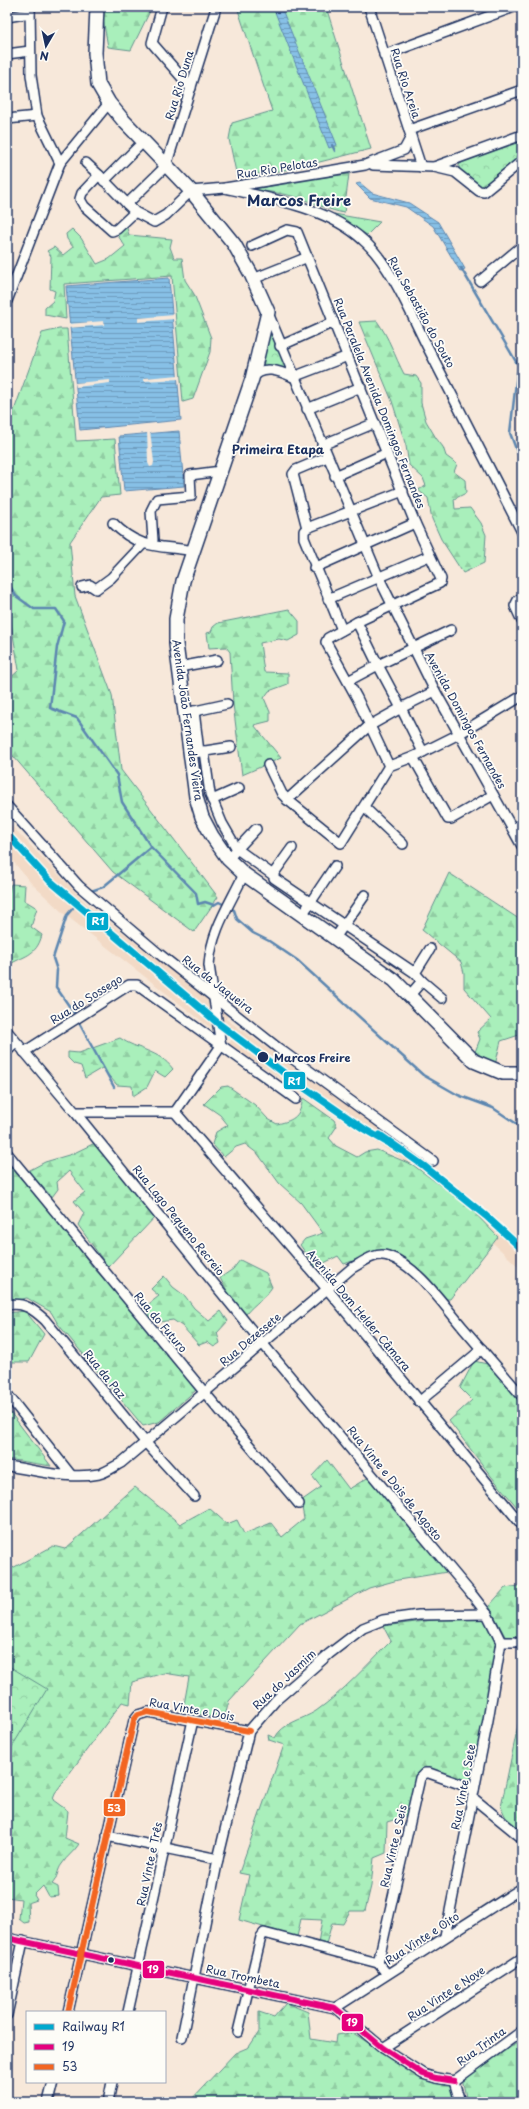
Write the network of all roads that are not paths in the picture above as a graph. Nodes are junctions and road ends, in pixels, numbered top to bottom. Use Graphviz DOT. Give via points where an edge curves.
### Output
graph roads {
  1 [pos="97,7"];
  2 [pos="162,7"];
  3 [pos="369,7"];
  4 [pos="514,7"];
  5 [pos="30,10"];
  6 [pos="215,11"];
  7 [pos="7,16"];
  8 [pos="30,51"];
  9 [pos="7,54"];
  10 [pos="384,55"];
  11 [pos="191,88"];
  12 [pos="522,90"];
  13 [pos="109,103"];
  14 [pos="37,116"];
  15 [pos="7,119"];
  16 [pos="410,133"];
  17 [pos="522,135"];
  18 [pos="143,142"];
  19 [pos="522,161"];
  20 [pos="86,162"];
  21 [pos="60,163"];
  22 [pos="365,165"];
  23 [pos="166,166"];
  24 [pos="421,167"];
  25 [pos="434,167"];
  26 [pos="102,178"];
  27 [pos="225,188"];
  28 [pos="191,191"];
  29 [pos="127,204"];
  30 [pos="134,212"];
  31 [pos="252,246"];
  32 [pos="522,246"];
  33 [pos="308,257"];
  34 [pos="253,279"];
  35 [pos="480,280"];
  36 [pos="7,300"];
  37 [pos="268,312"];
  38 [pos="334,322"];
  39 [pos="280,346"];
  40 [pos="348,356"];
  41 [pos="293,377"];
  42 [pos="252,379"];
  43 [pos="361,387"];
  44 [pos="307,409"];
  45 [pos="375,422"];
  46 [pos="322,445"];
  47 [pos="388,452"];
  48 [pos="327,457"];
  49 [pos="221,471"];
  50 [pos="335,476"];
  51 [pos="403,491"];
  52 [pos="352,511"];
  53 [pos="113,522"];
  54 [pos="415,523"];
  55 [pos="307,528"];
  56 [pos="522,532"];
  57 [pos="153,540"];
  58 [pos="142,544"];
  59 [pos="365,545"];
  60 [pos="194,550"];
  61 [pos="429,556"];
  62 [pos="314,568"];
  63 [pos="379,578"];
  64 [pos="82,586"];
  65 [pos="328,600"];
  66 [pos="519,601"];
  67 [pos="393,605"];
  68 [pos="522,621"];
  69 [pos="357,622"];
  70 [pos="342,630"];
  71 [pos="451,630"];
  72 [pos="413,648"];
  73 [pos="217,660"];
  74 [pos="378,665"];
  75 [pos="179,667"];
  76 [pos="348,681"];
  77 [pos="435,691"];
  78 [pos="522,696"];
  79 [pos="227,704"];
  80 [pos="401,708"];
  81 [pos="190,712"];
  82 [pos="369,726"];
  83 [pos="459,734"];
  84 [pos="231,747"];
  85 [pos="198,752"];
  86 [pos="423,752"];
  87 [pos="413,757"];
  88 [pos="268,765"];
  89 [pos="389,766"];
  90 [pos="239,788"];
  91 [pos="493,795"];
  92 [pos="212,800"];
  93 [pos="287,800"];
  94 [pos="7,806"];
  95 [pos="364,807"];
  96 [pos="522,824"];
  97 [pos="256,829"];
  98 [pos="513,829"];
  99 [pos="403,844"];
  100 [pos="522,846"];
  101 [pos="292,848"];
  102 [pos="237,849"];
  103 [pos="228,859"];
  104 [pos="335,866"];
  105 [pos="244,874"];
  106 [pos="273,875"];
  107 [pos="365,895"];
  108 [pos="309,902"];
  109 [pos="302,915"];
  110 [pos="344,925"];
  111 [pos="335,938"];
  112 [pos="377,947"];
  113 [pos="430,949"];
  114 [pos="369,962"];
  115 [pos="415,973"];
  116 [pos="422,981"];
  117 [pos="213,995"];
  118 [pos="410,995"];
  119 [pos="442,998"];
  120 [pos="7,1031"];
  121 [pos="16,1043"];
  122 [pos="221,1046"];
  123 [pos="7,1051"];
  124 [pos="24,1052"];
  125 [pos="522,1073"];
  126 [pos="296,1099"];
  127 [pos="75,1112"];
  128 [pos="175,1112"];
  129 [pos="7,1153"];
  130 [pos="433,1161"];
  131 [pos="328,1290"];
  132 [pos="7,1305"];
  133 [pos="263,1344"];
  134 [pos="482,1349"];
  135 [pos="205,1393"];
  136 [pos="7,1394"];
  137 [pos="522,1396"];
  138 [pos="420,1402"];
  139 [pos="146,1443"];
  140 [pos="7,1466"];
  141 [pos="71,1475"];
  142 [pos="194,1496"];
  143 [pos="299,1504"];
  144 [pos="522,1525"];
  145 [pos="487,1614"];
  146 [pos="501,1642"];
  147 [pos="522,1642"];
  148 [pos="192,1720"];
  149 [pos="249,1731"];
  150 [pos="474,1794"];
  151 [pos="107,1836"];
  152 [pos="522,1838"];
  153 [pos="164,1848"];
  154 [pos="218,1859"];
  155 [pos="522,1888"];
  156 [pos="445,1936"];
  157 [pos="7,1938"];
  158 [pos="23,1941"];
  159 [pos="81,1953"];
  160 [pos="522,1958"];
  161 [pos="378,1963"];
  162 [pos="139,1966"];
  163 [pos="387,1974"];
  164 [pos="194,1978"];
  165 [pos="249,1990"];
  166 [pos="335,2008"];
  167 [pos="68,2011"];
  168 [pos="128,2011"];
  169 [pos="7,2015"];
  170 [pos="522,2031"];
  171 [pos="238,2032"];
  172 [pos="182,2037"];
  173 [pos="383,2048"];
  174 [pos="454,2081"];
  175 [pos="53,2083"];
  176 [pos="112,2083"];
  177 [pos="48,2102"];
  178 [pos="108,2102"];
  179 [pos="460,2102"];
  1 -- 13 [label="main road" via="96,70 98,84"];
  2 -- 11 [label="street" via="152,43"];
  3 -- 10 [label="street, Rua Rio Areia"];
  4 -- 10 [label="street"];
  5 -- 7 [label="street"];
  5 -- 8 [label="street"];
  6 -- 11 [label="street, Rua Rio Duna"];
  8 -- 9 [label="street"];
  8 -- 14 [label="street"];
  10 -- 16 [label="street, Rua Rio Areia"];
  11 -- 23 [label="street, Rua Rio Duna"];
  12 -- 16 [label="street"];
  13 -- 18 [label="main road"];
  13 -- 21 [label="street"];
  14 -- 15 [label="street"];
  14 -- 21 [label="street"];
  16 -- 22 [label="street, Rua Rio Pelotas" via="404,150"];
  16 -- 24 [label="street, Rua Rio Areia"];
  17 -- 25 [label="street, Rua Rio Pelotas"];
  18 -- 23 [label="main road"];
  18 -- 26 [label="street"];
  19 -- 25 [label="street" via="484,192 479,191 455,172"];
  20 -- 26 [label="street"];
  21 -- 36 [label="street"];
  22 -- 24 [label="street, Rua Rio Pelotas"];
  22 -- 27 [label="street, Rua Rio Pelotas"];
  23 -- 28 [label="main road"];
  23 -- 29 [label="street"];
  24 -- 25 [label="street, Rua Rio Pelotas"];
  26 -- 29 [label="street"];
  26 -- 30 [label="street" via="81,196 81,203 112,231"];
  27 -- 28 [label="street, Rua Rio Pelotas"];
  27 -- 56 [label="street, Rua Sebastião do Souto" via="289,204 320,215 358,236 374,252 405,303"];
  28 -- 30 [label="street" via="158,221 151,222"];
  28 -- 34 [label="main road" via="234,244"];
  29 -- 30 [label="street"];
  31 -- 33 [label="street, Rua Paralela Avenida Domingos Fernandes" via="287,230 297,232"];
  32 -- 35 [label="street"];
  33 -- 34 [label="street"];
  33 -- 38 [label="street, Rua Paralela Avenida Domingos Fernandes"];
  34 -- 37 [label="main road"];
  37 -- 39 [label="street, Avenida Domingos Fernandes"];
  37 -- 42 [label="main road, Avenida João Fernandes Vieira"];
  38 -- 39 [label="street"];
  38 -- 40 [label="street, Rua Paralela Avenida Domingos Fernandes"];
  39 -- 41 [label="street, Avenida Domingos Fernandes"];
  40 -- 41 [label="street"];
  40 -- 43 [label="street, Rua Paralela Avenida Domingos Fernandes"];
  41 -- 42 [label="street" via="273,370 260,372"];
  41 -- 44 [label="street, Avenida Domingos Fernandes"];
  42 -- 49 [label="main road, Avenida João Fernandes Vieira"];
  43 -- 44 [label="street"];
  43 -- 45 [label="street, Rua Paralela Avenida Domingos Fernandes"];
  44 -- 46 [label="street, Avenida Domingos Fernandes"];
  45 -- 46 [label="street"];
  45 -- 47 [label="street, Rua Paralela Avenida Domingos Fernandes"];
  46 -- 48 [label="street, Avenida Domingos Fernandes"];
  47 -- 50 [label="street"];
  47 -- 51 [label="street, Rua Paralela Avenida Domingos Fernandes"];
  48 -- 50 [label="street, Avenida Domingos Fernandes"];
  48 -- 55 [label="street" via="296,470 293,474"];
  49 -- 57 [label="street" via="190,475 191,496 157,499 151,510"];
  49 -- 60 [label="main road, Avenida João Fernandes Vieira"];
  50 -- 52 [label="street, Avenida Domingos Fernandes"];
  51 -- 52 [label="street"];
  51 -- 54 [label="street, Rua Paralela Avenida Domingos Fernandes"];
  52 -- 55 [label="street"];
  52 -- 59 [label="street, Avenida Domingos Fernandes"];
  53 -- 58 [label="street" via="128,537"];
  54 -- 59 [label="street"];
  54 -- 61 [label="street, Rua Paralela Avenida Domingos Fernandes"];
  55 -- 62 [label="street" via="304,538"];
  58 -- 60 [label="street"];
  58 -- 64 [label="street" via="111,578 96,589 90,585"];
  59 -- 62 [label="street"];
  59 -- 63 [label="street, Avenida Domingos Fernandes"];
  60 -- 75 [label="main road, Avenida João Fernandes Vieira" via="182,587 176,619"];
  61 -- 63 [label="street"];
  61 -- 67 [label="street, Rua Paralela Avenida Domingos Fernandes" via="441,582"];
  62 -- 65 [label="street"];
  63 -- 65 [label="street"];
  63 -- 67 [label="street, Avenida Domingos Fernandes"];
  65 -- 70 [label="street"];
  66 -- 68 [label="street" via="516,609"];
  67 -- 69 [label="street"];
  67 -- 72 [label="street, Avenida Domingos Fernandes"];
  69 -- 70 [label="street"];
  69 -- 74 [label="street"];
  70 -- 76 [label="street" via="327,640"];
  71 -- 72 [label="street"];
  72 -- 74 [label="street"];
  72 -- 77 [label="street, Avenida Domingos Fernandes"];
  73 -- 75 [label="street"];
  74 -- 76 [label="street"];
  74 -- 80 [label="street"];
  75 -- 81 [label="main road, Avenida João Fernandes Vieira"];
  76 -- 82 [label="street"];
  77 -- 80 [label="street"];
  77 -- 83 [label="street, Avenida Domingos Fernandes"];
  78 -- 83 [label="street"];
  79 -- 81 [label="street"];
  80 -- 82 [label="street"];
  80 -- 86 [label="street"];
  81 -- 85 [label="main road, Avenida João Fernandes Vieira"];
  82 -- 89 [label="street"];
  82 -- 93 [label="street"];
  83 -- 86 [label="street"];
  83 -- 91 [label="street, Avenida Domingos Fernandes"];
  84 -- 85 [label="street"];
  85 -- 92 [label="street"];
  85 -- 103 [label="main road, Avenida João Fernandes Vieira" via="196,797 212,836"];
  86 -- 87 [label="street"];
  87 -- 89 [label="street"];
  87 -- 91 [label="street" via="446,817 450,819"];
  88 -- 93 [label="street"];
  89 -- 95 [label="street"];
  90 -- 92 [label="street"];
  91 -- 98 [label="street, Avenida Domingos Fernandes"];
  92 -- 102 [label="street"];
  93 -- 95 [label="street" via="341,843"];
  94 -- 117 [label="street, Rua da Jaqueira" via="79,886 158,953"];
  95 -- 99 [label="street"];
  96 -- 98 [label="street"];
  97 -- 102 [label="street"];
  98 -- 100 [label="street, Avenida Domingos Fernandes"];
  101 -- 106 [label="street"];
  102 -- 103 [label="street"];
  102 -- 106 [label="street"];
  103 -- 105 [label="main road, Avenida João Fernandes Vieira"];
  104 -- 108 [label="street"];
  105 -- 109 [label="main road, Avenida João Fernandes Vieira"];
  105 -- 117 [label="street" via="214,937 210,954"];
  106 -- 108 [label="street"];
  107 -- 110 [label="street"];
  108 -- 109 [label="street"];
  108 -- 110 [label="street"];
  109 -- 111 [label="main road, Avenida João Fernandes Vieira"];
  110 -- 111 [label="street"];
  110 -- 112 [label="street"];
  111 -- 114 [label="main road, Avenida João Fernandes Vieira"];
  112 -- 114 [label="street"];
  112 -- 115 [label="street"];
  113 -- 115 [label="street"];
  114 -- 118 [label="main road, Avenida João Fernandes Vieira"];
  115 -- 116 [label="street"];
  116 -- 118 [label="street"];
  116 -- 119 [label="street"];
  117 -- 122 [label="street"];
  117 -- 130 [label="street, Rua da Jaqueira" via="278,1048"];
  118 -- 125 [label="main road, Avenida João Fernandes Vieira" via="474,1061 503,1073"];
  120 -- 121 [label="street, Rua Lago Pequeno Recreio"];
  121 -- 123 [label="street"];
  121 -- 124 [label="street, Rua Lago Pequeno Recreio"];
  122 -- 124 [label="street, Rua do Sossego" via="137,984 129,985"];
  122 -- 126 [label="street, Rua do Sossego"];
  122 -- 128 [label="street"];
  124 -- 127 [label="street, Rua Lago Pequeno Recreio"];
  127 -- 128 [label="street"];
  127 -- 133 [label="street, Rua Lago Pequeno Recreio"];
  128 -- 131 [label="street, Avenida Dom Helder Câmara"];
  129 -- 135 [label="street, Rua do Futuro"];
  131 -- 133 [label="street, Rua Dezessete"];
  131 -- 134 [label="street, Rua Dezessete" via="352,1268 378,1255 388,1256 422,1280"];
  131 -- 138 [label="street, Avenida Dom Helder Câmara"];
  132 -- 139 [label="street, Rua da Paz" via="25,1305 33,1308"];
  133 -- 135 [label="street, Rua Dezessete"];
  133 -- 145 [label="street, Rua Vinte e Dois de Agosto"];
  134 -- 137 [label="street, Rua Dezessete"];
  134 -- 138 [label="street"];
  135 -- 139 [label="street, Rua Dezessete"];
  135 -- 143 [label="street, Rua do Futuro"];
  136 -- 141 [label="street"];
  138 -- 144 [label="street, Avenida Dom Helder Câmara"];
  139 -- 141 [label="street, Rua Dezessete" via="121,1463 101,1474"];
  139 -- 142 [label="street, Rua da Paz"];
  140 -- 141 [label="street, Rua Dezessete"];
  145 -- 146 [label="street, Rua Vinte e Dois de Agosto"];
  145 -- 149 [label="street, Rua do Jasmim" via="419,1615 383,1620 363,1628 276,1700"];
  146 -- 147 [label="street"];
  146 -- 150 [label="street, Rua Vinte e Sete"];
  148 -- 149 [label="street, Rua Vinte e Dois"];
  148 -- 151 [label="street, Rua Vinte e Dois" via="148,1712 138,1715 131,1728"];
  148 -- 153 [label="street, Rua Vinte e Três"];
  149 -- 154 [label="street, Rua do Jasmim"];
  150 -- 152 [label="street"];
  150 -- 156 [label="street, Rua Vinte e Sete"];
  150 -- 161 [label="street, Rua Vinte e Seis" via="429,1773 420,1778"];
  151 -- 153 [label="street"];
  151 -- 159 [label="street, Rua Vinte e Dois"];
  153 -- 154 [label="street"];
  153 -- 162 [label="street, Rua Vinte e Três"];
  154 -- 164 [label="street, Rua do Jasmim"];
  155 -- 156 [label="street, Rua Vinte e Oito"];
  156 -- 163 [label="street, Rua Vinte e Oito"];
  157 -- 158 [label="street, Rua Trombeta"];
  158 -- 159 [label="street, Rua Trombeta"];
  158 -- 169 [label="street"];
  159 -- 162 [label="street, Rua Trombeta"];
  159 -- 167 [label="street, Rua Vinte e Dois"];
  160 -- 173 [label="street, Rua Vinte e Nove"];
  161 -- 163 [label="street"];
  161 -- 165 [label="street" via="264,1933"];
  162 -- 164 [label="street, Rua Trombeta"];
  162 -- 168 [label="street, Rua Vinte e Três"];
  163 -- 166 [label="street, Rua Vinte e Oito"];
  164 -- 165 [label="street, Rua Trombeta"];
  164 -- 172 [label="street, Rua do Jasmim"];
  165 -- 166 [label="street, Rua Trombeta"];
  165 -- 171 [label="street"];
  166 -- 173 [label="street, Rua Trombeta"];
  170 -- 174 [label="street, Rua Trinta"];
  173 -- 174 [label="street, Rua Trombeta" via="428,2076"];
  174 -- 179 [label="street"];
  175 -- 177 [label="street"];
  176 -- 178 [label="street"];
}
